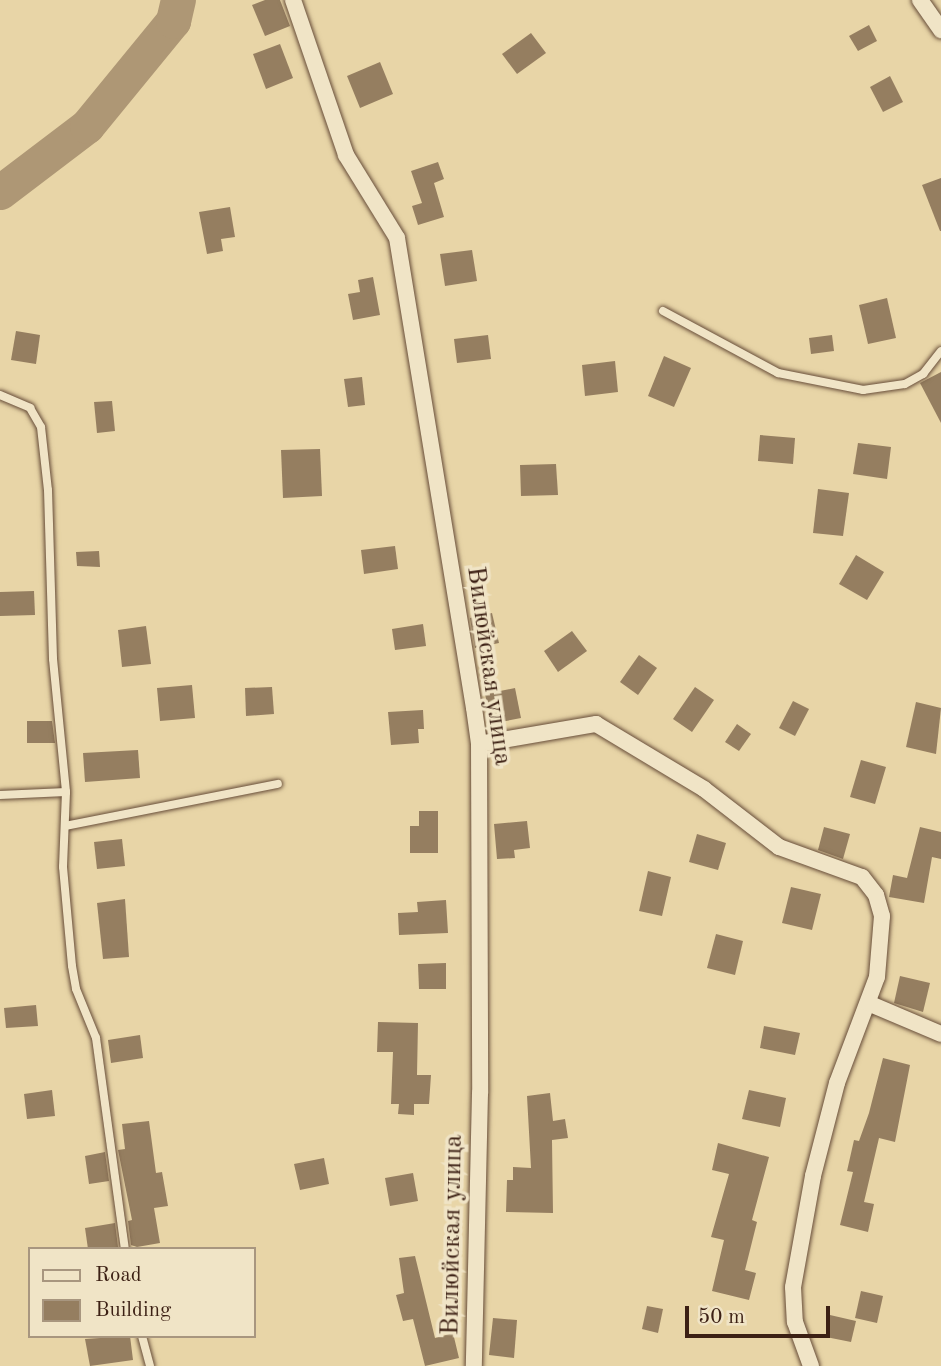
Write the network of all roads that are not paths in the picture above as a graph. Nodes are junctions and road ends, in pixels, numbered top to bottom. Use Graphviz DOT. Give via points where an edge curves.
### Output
graph roads {
  1 [pos="293,0"];
  2 [pos="926,3"];
  3 [pos="941,30"];
  4 [pos="663,311"];
  5 [pos="941,351"];
  6 [pos="0,395"];
  7 [pos="479,744"];
  8 [pos="278,784"];
  9 [pos="66,792"];
  10 [pos="0,795"];
  11 [pos="65,826"];
  12 [pos="868,1003"];
  13 [pos="941,1034"];
  14 [pos="125,1247"];
  15 [pos="142,1338"];
  16 [pos="149,1366"];
  17 [pos="474,1366"];
  18 [pos="811,1366"];
  1 -- 7 [label="street, Вилюйская улица" via="345,155 397,238"];
  2 -- 3 [label="street"];
  4 -- 5 [label="lane" via="778,373 863,390 905,384 923,374"];
  6 -- 9 [label="lane" via="30,408 41,427 53,659"];
  7 -- 12 [label="street" via="596,724 704,789 779,847 862,877 876,895 882,916 883,947"];
  7 -- 17 [label="street, Вилюйская улица" via="479,1251"];
  8 -- 11 [label="lane"];
  9 -- 10 [label="lane"];
  9 -- 11 [label="lane"];
  11 -- 14 [label="lane" via="63,867 72,966 96,1038"];
  12 -- 13 [label="street"];
  12 -- 18 [label="street" via="837,1083 813,1176 793,1287 795,1322"];
  15 -- 16 [label="lane"];
}
